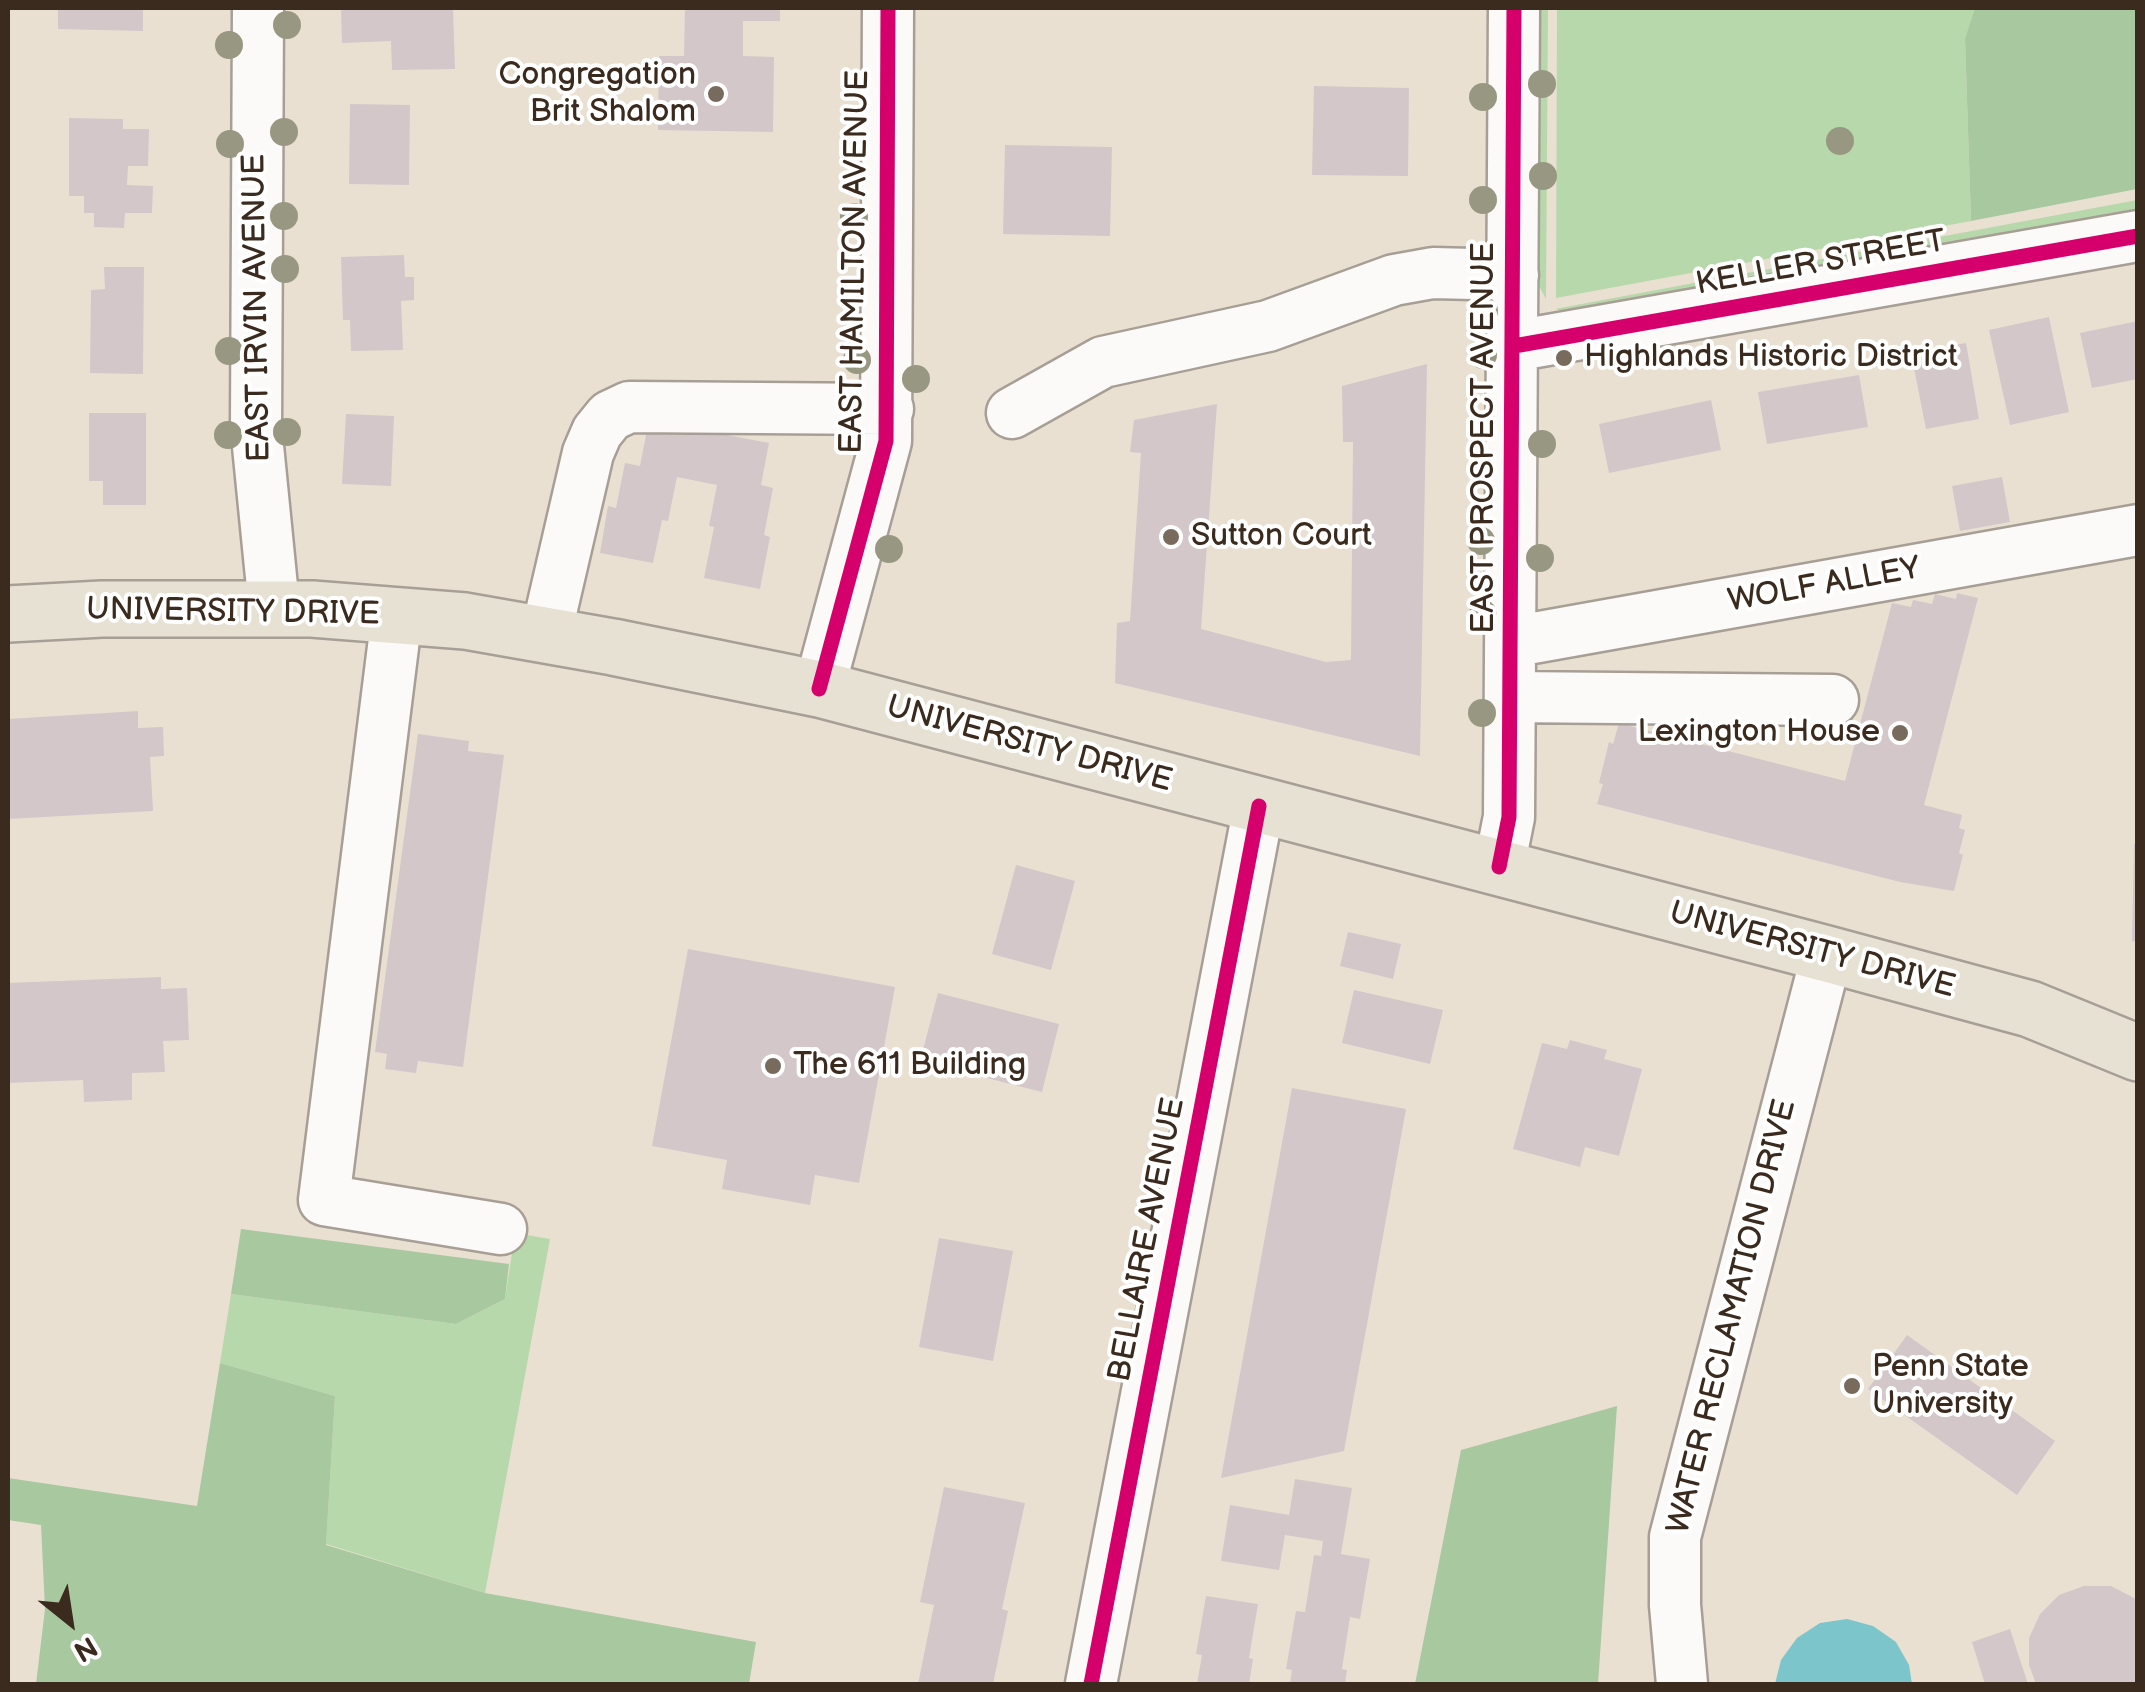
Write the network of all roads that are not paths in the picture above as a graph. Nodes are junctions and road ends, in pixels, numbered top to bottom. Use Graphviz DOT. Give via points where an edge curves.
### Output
graph roads {
  1 [pos="258,8"];
  2 [pos="888,8"];
  3 [pos="1514,8"];
  4 [pos="2138,236"];
  5 [pos="1513,275"];
  6 [pos="1514,346"];
  7 [pos="888,410"];
  8 [pos="1012,413"];
  9 [pos="2138,530"];
  10 [pos="274,608"];
  11 [pos="8,614"];
  12 [pos="397,616"];
  13 [pos="546,634"];
  14 [pos="1511,642"];
  15 [pos="819,689"];
  16 [pos="1510,696"];
  17 [pos="1833,700"];
  18 [pos="1258,806"];
  19 [pos="1499,868"];
  20 [pos="1826,954"];
  21 [pos="2030,1009"];
  22 [pos="2138,1017"];
  23 [pos="2138,1052"];
  24 [pos="500,1229"];
  25 [pos="1091,1684"];
  26 [pos="1682,1684"];
  1 -- 10 [label="street, EAST IRVIN AVENUE" via="256,426"];
  2 -- 7 [label="street, EAST HAMILTON AVENUE"];
  3 -- 5 [label="street, EAST PROSPECT AVENUE"];
  4 -- 6 [label="street, KELLER STREET"];
  5 -- 6 [label="street, EAST PROSPECT AVENUE"];
  5 -- 8 [label="street" via="1394,280 1268,326 1103,362"];
  6 -- 14 [label="street, EAST PROSPECT AVENUE"];
  7 -- 13 [label="street" via="619,410 602,424 588,453"];
  7 -- 15 [label="street, EAST HAMILTON AVENUE" via="882,462"];
  9 -- 14 [label="street, WOLF ALLEY"];
  10 -- 11 [label="main road, UNIVERSITY DRIVE"];
  10 -- 12 [label="main road, UNIVERSITY DRIVE"];
  12 -- 13 [label="main road, UNIVERSITY DRIVE"];
  12 -- 24 [label="street" via="324,1200"];
  13 -- 15 [label="main road, UNIVERSITY DRIVE"];
  14 -- 16 [label="street, EAST PROSPECT AVENUE"];
  15 -- 18 [label="main road, UNIVERSITY DRIVE"];
  16 -- 17 [label="street"];
  16 -- 19 [label="street, EAST PROSPECT AVENUE" via="1509,817"];
  18 -- 19 [label="main road, UNIVERSITY DRIVE"];
  18 -- 25 [label="street, BELLAIRE AVENUE"];
  19 -- 20 [label="main road, UNIVERSITY DRIVE"];
  20 -- 21 [label="main road, UNIVERSITY DRIVE"];
  20 -- 26 [label="street, WATER RECLAMATION DRIVE" via="1675,1537"];
  21 -- 22 [label="main road, UNIVERSITY DRIVE"];
  21 -- 23 [label="main road, UNIVERSITY DRIVE"];
}
